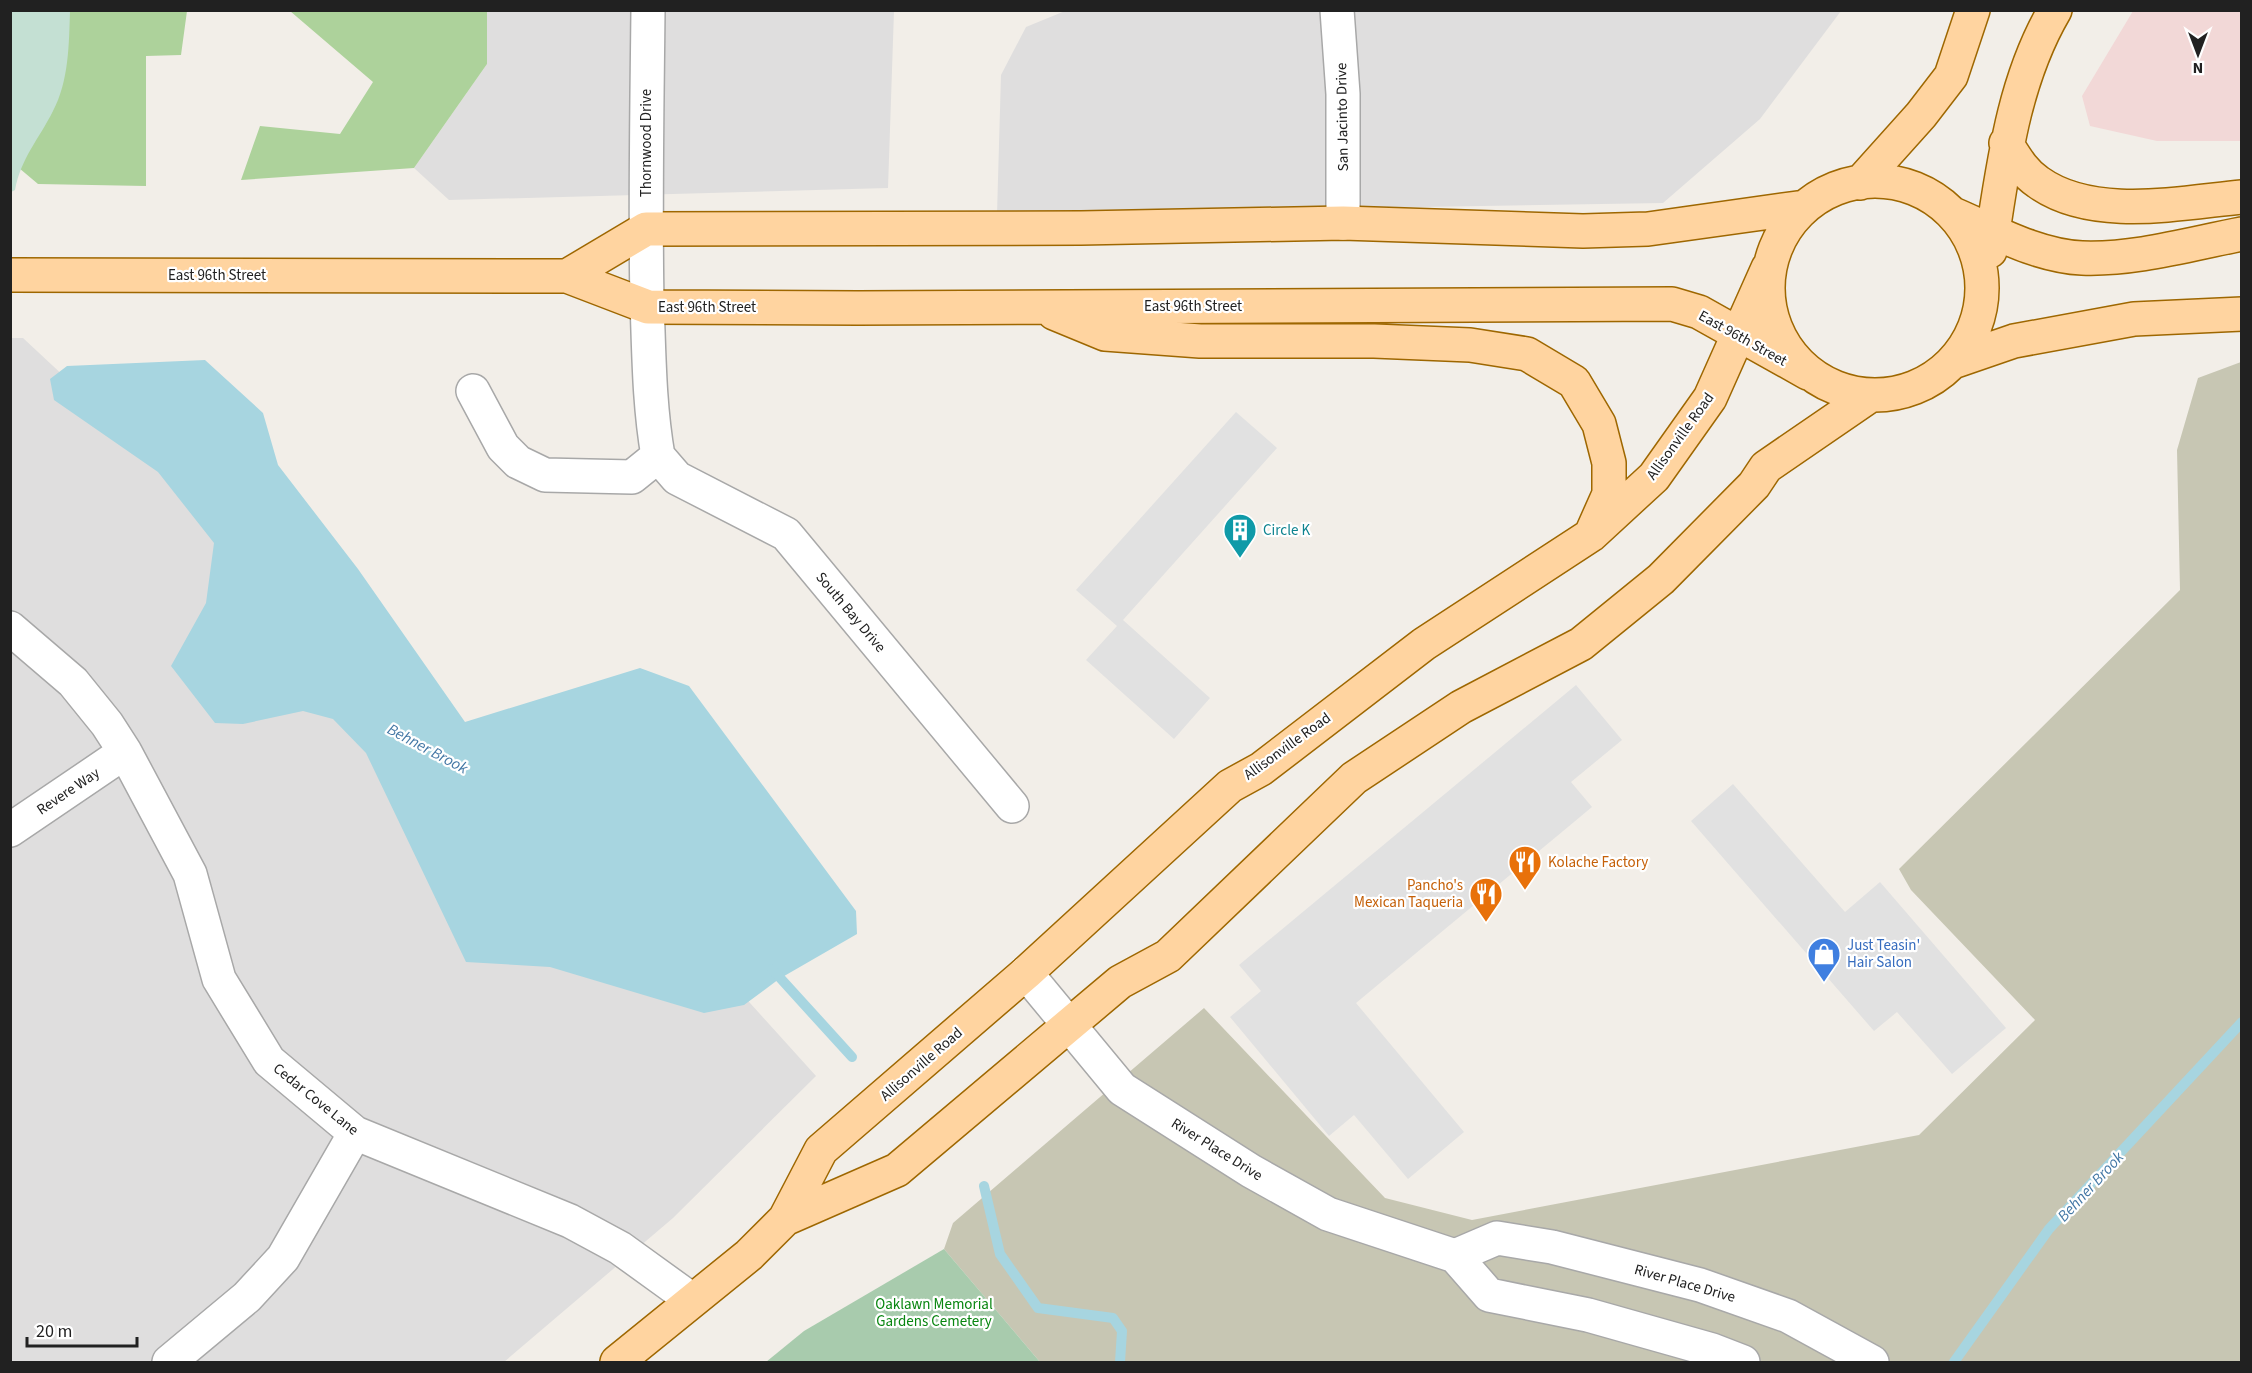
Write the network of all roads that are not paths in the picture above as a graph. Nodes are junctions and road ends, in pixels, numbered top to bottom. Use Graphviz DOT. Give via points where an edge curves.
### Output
graph roads {
  1 [pos="648,10"];
  2 [pos="1337,10"];
  3 [pos="1973,10"];
  4 [pos="2055,10"];
  5 [pos="2006,143"];
  6 [pos="1860,183"];
  7 [pos="2241,197"];
  8 [pos="1805,207"];
  9 [pos="1953,214"];
  10 [pos="1343,223"];
  11 [pos="646,229"];
  12 [pos="1993,231"];
  13 [pos="2241,234"];
  14 [pos="1768,268"];
  15 [pos="10,275"];
  16 [pos="567,276"];
  17 [pos="647,291"];
  18 [pos="1983,294"];
  19 [pos="1041,307"];
  20 [pos="2241,314"];
  21 [pos="1737,335"];
  22 [pos="1953,362"];
  23 [pos="1808,373"];
  24 [pos="473,391"];
  25 [pos="1871,395"];
  26 [pos="658,456"];
  27 [pos="1591,535"];
  28 [pos="10,628"];
  29 [pos="126,752"];
  30 [pos="1012,806"];
  31 [pos="10,830"];
  32 [pos="1026,973"];
  33 [pos="1070,1023"];
  34 [pos="356,1133"];
  35 [pos="785,1219"];
  36 [pos="1455,1256"];
  37 [pos="692,1300"];
  38 [pos="169,1362"];
  39 [pos="617,1362"];
  40 [pos="1743,1362"];
  41 [pos="1872,1362"];
  1 -- 11 [label="street, Thornwood Drive"];
  2 -- 10 [label="street, San Jacinto Drive" via="1343,94"];
  3 -- 6 [label="main road" via="1951,76"];
  4 -- 5 [label="main road" via="2022,87"];
  5 -- 7 [label="main road" via="2020,166 2038,183 2082,203 2123,206"];
  5 -- 12 [label="main road"];
  6 -- 8 [label="main road" via="1844,185"];
  6 -- 9 [label="main road" via="1902,184 1929,195"];
  8 -- 10 [label="main road" via="1648,229 1583,231"];
  8 -- 14 [label="main road" via="1778,240"];
  9 -- 12 [label="main road"];
  9 -- 18 [label="main road" via="1970,237 1980,265"];
  10 -- 11 [label="main road"];
  11 -- 16 [label="main road"];
  11 -- 17 [label="street, Thornwood Drive"];
  12 -- 13 [label="main road" via="2032,248 2082,258 2146,252"];
  12 -- 18 [label="main road"];
  14 -- 21 [label="main road, Allisonville Road"];
  14 -- 23 [label="main road" via="1767,297 1774,326 1788,352"];
  15 -- 16 [label="main road, East 96th Street"];
  16 -- 17 [label="main road, East 96th Street"];
  17 -- 19 [label="main road, East 96th Street"];
  17 -- 26 [label="street" via="650,405"];
  18 -- 22 [label="main road" via="1977,323"];
  19 -- 21 [label="main road, East 96th Street" via="1672,304 1699,312"];
  19 -- 27 [label="main road" via="1105,334 1200,340 1470,345 1527,354 1574,382 1599,424 1609,463 1609,494"];
  20 -- 22 [label="main road" via="2134,319 2014,340"];
  21 -- 23 [label="main road, East 96th Street"];
  21 -- 27 [label="main road, Allisonville Road" via="1710,398 1654,477"];
  22 -- 25 [label="main road" via="1919,387"];
  23 -- 25 [label="main road" via="1833,388"];
  24 -- 26 [label="street" via="503,447 518,462 545,475 632,477"];
  25 -- 33 [label="main road, Allisonville Road" via="1766,467 1754,485 1661,579 1581,644 1461,707 1354,778 1168,956 1120,982"];
  26 -- 30 [label="street, South Bay Drive" via="677,478 786,534"];
  27 -- 32 [label="main road, Allisonville Road" via="1424,644 1261,769 1230,786"];
  28 -- 29 [label="street, Cedar Cove Lane" via="73,682"];
  29 -- 31 [label="street, Revere Way"];
  29 -- 34 [label="street, Cedar Cove Lane" via="190,874 219,979 268,1060"];
  32 -- 33 [label="street, River Place Drive"];
  32 -- 35 [label="main road, Allisonville Road" via="821,1150"];
  33 -- 35 [label="main road, Allisonville Road" via="897,1170"];
  33 -- 36 [label="street, River Place Drive" via="1122,1089 1251,1171 1328,1214"];
  34 -- 37 [label="street, Cedar Cove Lane" via="570,1221 620,1248"];
  34 -- 38 [label="street" via="283,1258 247,1297"];
  35 -- 37 [label="main road, Allisonville Road"];
  36 -- 40 [label="street" via="1489,1295 1588,1315"];
  36 -- 41 [label="street, River Place Drive" via="1497,1238 1563,1250 1700,1285 1788,1316"];
  37 -- 39 [label="main road, Allisonville Road"];
}
